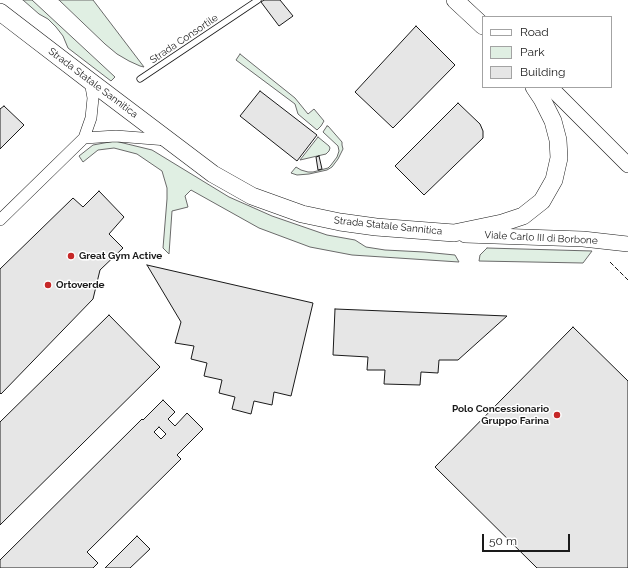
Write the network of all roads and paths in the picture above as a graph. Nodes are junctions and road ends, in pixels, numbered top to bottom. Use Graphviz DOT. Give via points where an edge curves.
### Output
graph roads {
  1 [pos="258,0"];
  2 [pos="455,0"];
  3 [pos="0,12"];
  4 [pos="482,25"];
  5 [pos="140,80"];
  6 [pos="90,81"];
  7 [pos="535,88"];
  8 [pos="551,88"];
  9 [pos="84,138"];
  10 [pos="168,140"];
  11 [pos="628,165"];
  12 [pos="0,220"];
  13 [pos="454,233"];
  14 [pos="628,244"];
  1 -- 5 [label="lane, Strada Consortile"];
  2 -- 4 [label="main road"];
  3 -- 6 [label="main road, Strada Statale Sannitica"];
  6 -- 9 [label="street" via="93,98 91,118"];
  6 -- 10 [label="main road, Strada Statale Sannitica"];
  7 -- 13 [label="main road, Strada Statale Sannitica" via="553,121 558,140 559,158 554,180 542,201 523,216"];
  8 -- 11 [label="main road"];
  9 -- 10 [label="street" via="116,136"];
  9 -- 12 [label="street"];
  10 -- 13 [label="main road, Strada Statale Sannitica" via="213,174 252,196 302,214 376,227"];
  13 -- 14 [label="main road, Viale Carlo III di Borbone" via="583,239"];
}
